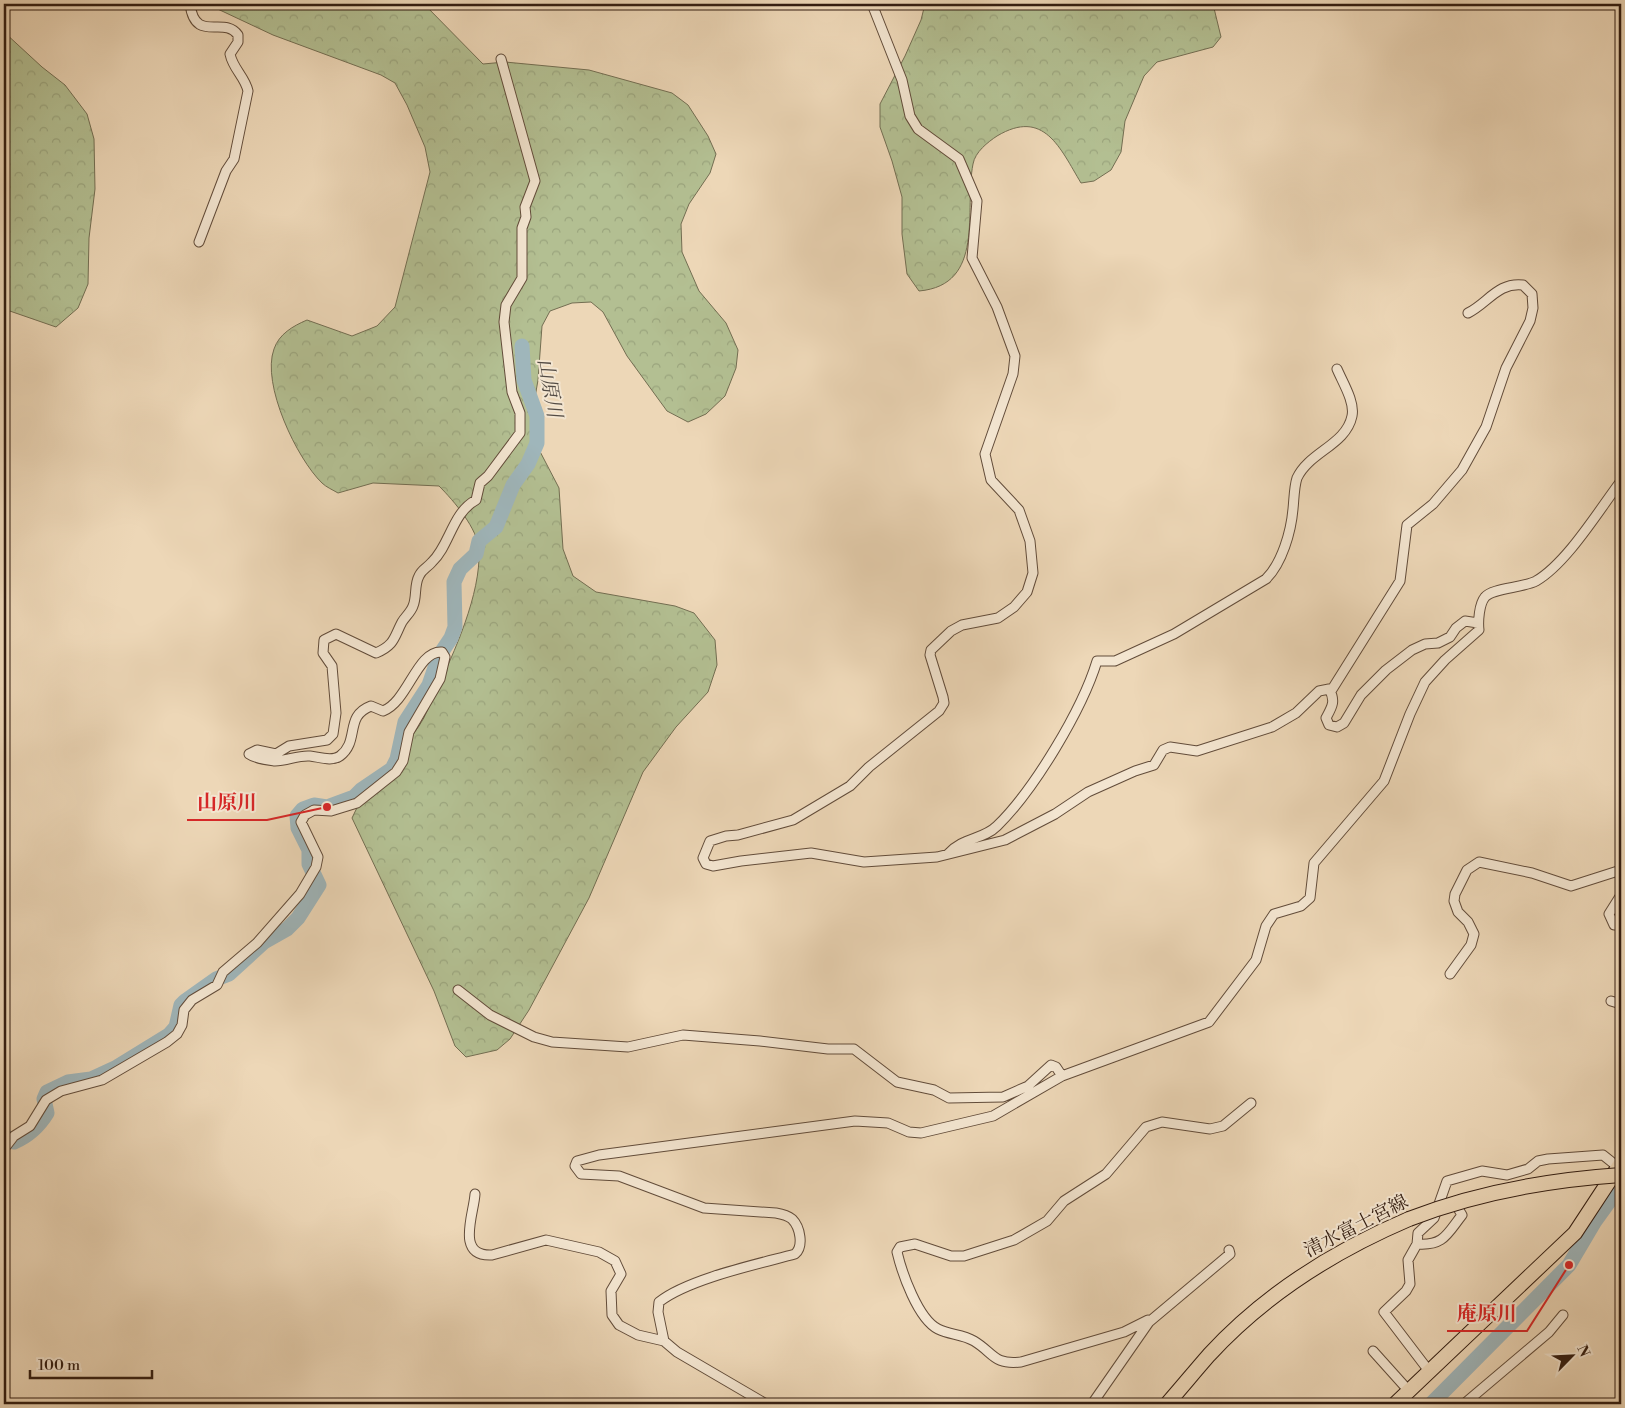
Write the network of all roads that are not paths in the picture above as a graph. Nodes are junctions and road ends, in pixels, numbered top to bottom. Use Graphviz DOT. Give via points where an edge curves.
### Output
graph roads {
  1 [pos="190,4"];
  2 [pos="872,4"];
  3 [pos="501,59"];
  4 [pos="199,242"];
  5 [pos="1468,313"];
  6 [pos="1337,369"];
  7 [pos="1621,481"];
  8 [pos="1478,623"];
  9 [pos="1330,691"];
  10 [pos="948,854"];
  11 [pos="1621,870"];
  12 [pos="1621,894"];
  13 [pos="1621,925"];
  14 [pos="1450,974"];
  15 [pos="458,990"];
  16 [pos="1611,1001"];
  17 [pos="1621,1004"];
  18 [pos="1062,1076"];
  19 [pos="1251,1103"];
  20 [pos="4,1149"];
  21 [pos="1620,1168"];
  22 [pos="475,1194"];
  23 [pos="1459,1210"];
  24 [pos="1417,1244"];
  25 [pos="1229,1250"];
  26 [pos="1563,1315"];
  27 [pos="1149,1322"];
  28 [pos="664,1341"];
  29 [pos="1373,1351"];
  30 [pos="1429,1371"];
  31 [pos="1408,1390"];
  32 [pos="766,1404"];
  33 [pos="1092,1404"];
  34 [pos="1167,1404"];
  35 [pos="1395,1404"];
  36 [pos="1464,1404"];
  1 -- 4 [label="street" via="195,22 201,26 229,29 238,35 238,42 230,54 247,83 248,91 234,158"];
  2 -- 10 [label="street" via="902,80 910,116 918,129 959,159 977,201 972,258 997,307 1015,356 1013,374 986,446 985,464 990,480 1019,510 1030,541 1033,573 1027,592 1014,607 998,618 950,630 931,650 944,703 939,711 850,786 793,820 710,841 703,858 706,864 713,866 811,853 864,862"];
  3 -- 20 [label="street" via="535,181 525,207 522,228 522,278 506,305 504,322 512,392 520,413 520,433 480,483 476,500 468,504 433,562 422,569 413,606 398,636 376,653 336,634 324,640 323,653 332,666 336,713 333,734 327,740 290,746 276,754 257,750 250,754 277,761 298,755 332,760 340,756 349,745 354,719 362,709 371,706 383,711 391,708 427,657 442,652 445,657 440,679 409,732 403,761 396,772 356,803 331,812 314,810 305,814 301,822 318,857 316,867 300,894 257,943 223,972 217,985 192,1000 184,1010 177,1034 102,1080 61,1091 46,1100 30,1126 14,1136"];
  5 -- 9 [label="street" via="1505,286 1523,285 1532,294 1530,321 1506,368 1486,427 1462,470 1433,504 1407,525 1400,580"];
  6 -- 10 [label="street" via="1353,409 1352,419 1337,440 1310,460 1297,479 1293,513 1280,561 1274,570 1266,579 1174,634 1115,661 1097,661 1080,701 1027,792 995,828 957,844"];
  7 -- 8 [label="street" via="1588,526 1546,573 1525,585 1490,592 1484,598"];
  8 -- 9 [label="street" via="1465,621 1450,638 1412,650 1361,695 1344,723 1338,727 1329,725 1326,718 1334,704"];
  8 -- 18 [label="street" via="1479,630 1425,682 1384,781 1314,863 1310,898 1301,906 1274,914 1266,926 1256,960 1210,1022"];
  9 -- 10 [label="street" via="1319,691 1296,713 1272,727 1219,746 1197,751 1170,747 1162,750 1154,765 1088,792 1030,829 1005,840"];
  11 -- 14 [label="street" via="1571,886 1532,873 1480,862 1475,864 1464,874 1454,901 1458,912 1473,928 1474,940"];
  12 -- 13 [label="street" via="1609,914 1614,924"];
  15 -- 18 [label="street" via="490,1015 534,1037 552,1042 628,1047 683,1035 854,1049 897,1082 934,1090 950,1098 1003,1097 1028,1086 1050,1065 1056,1067"];
  16 -- 17 [label="street"];
  18 -- 28 [label="street" via="993,1116 921,1133 909,1132 888,1123 855,1120 598,1155 577,1161 575,1166 580,1174 619,1176 704,1208 776,1213 787,1215 794,1221 801,1243 795,1254 714,1277 659,1302"];
  19 -- 27 [label="street" via="1223,1126 1210,1129 1162,1122 1146,1127 1106,1174 1064,1201 1047,1221 1014,1240 964,1256 950,1256 915,1244 900,1246 897,1252 900,1266 926,1318 937,1329 963,1335 983,1346 990,1356 1007,1364"];
  21 -- 24 [label="street" via="1603,1155 1548,1159 1507,1175 1482,1171 1446,1181 1434,1218 1418,1233"];
  21 -- 30 [label="main road" via="1575,1233"];
  21 -- 34 [label="main road, 清水富士宮線, bridge" via="1457,1201 1409,1218 1341,1251 1284,1288 1209,1355"];
  22 -- 28 [label="street" via="468,1227 475,1251 492,1255 546,1240 599,1252 615,1262 621,1274 611,1291 612,1315 619,1325 638,1335"];
  23 -- 24 [label="street" via="1462,1215 1442,1241 1430,1245"];
  24 -- 30 [label="street" via="1408,1260 1410,1284 1384,1312"];
  25 -- 27 [label="street" via="1230,1254"];
  26 -- 36 [label="street" via="1549,1332"];
  27 -- 33 [label="street"];
  28 -- 32 [label="street" via="677,1352"];
  29 -- 31 [label="street"];
  30 -- 31 [label="main road"];
  31 -- 35 [label="main road"];
}
